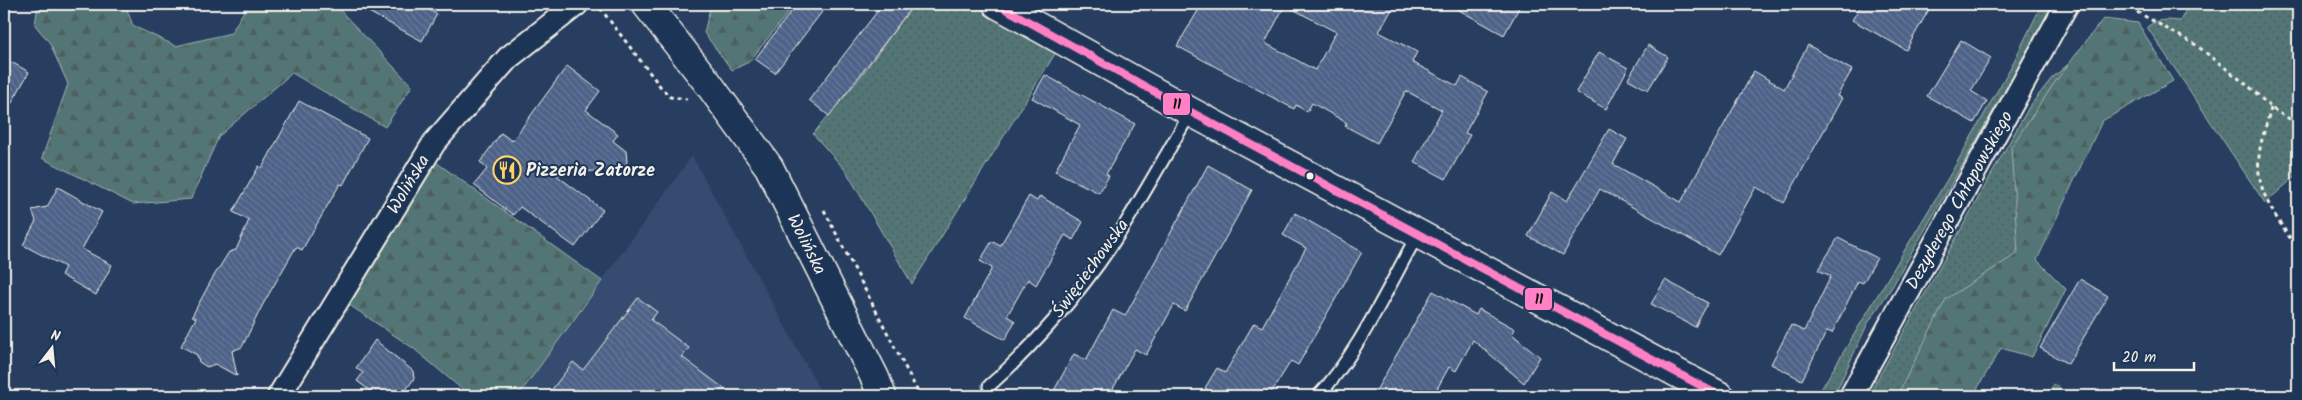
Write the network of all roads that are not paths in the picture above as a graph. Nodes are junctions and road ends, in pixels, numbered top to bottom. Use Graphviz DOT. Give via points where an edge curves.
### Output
graph roads {
  1 [pos="577,4"];
  2 [pos="646,4"];
  3 [pos="997,4"];
  4 [pos="2067,4"];
  5 [pos="1191,112"];
  6 [pos="1418,234"];
  7 [pos="988,386"];
  8 [pos="279,396"];
  9 [pos="882,396"];
  10 [pos="1318,396"];
  11 [pos="1720,396"];
  12 [pos="1850,396"];
  1 -- 8 [label="street, Wolińska" via="508,58 434,142"];
  2 -- 9 [label="street, Wolińska" via="769,167"];
  3 -- 5 [label="street"];
  4 -- 12 [label="street, Dezyderego Chłapowskiego"];
  5 -- 6 [label="street"];
  5 -- 7 [label="lane, Święciechowska" via="1111,247 1020,357"];
  6 -- 10 [label="lane" via="1352,352"];
  6 -- 11 [label="street"];
}
